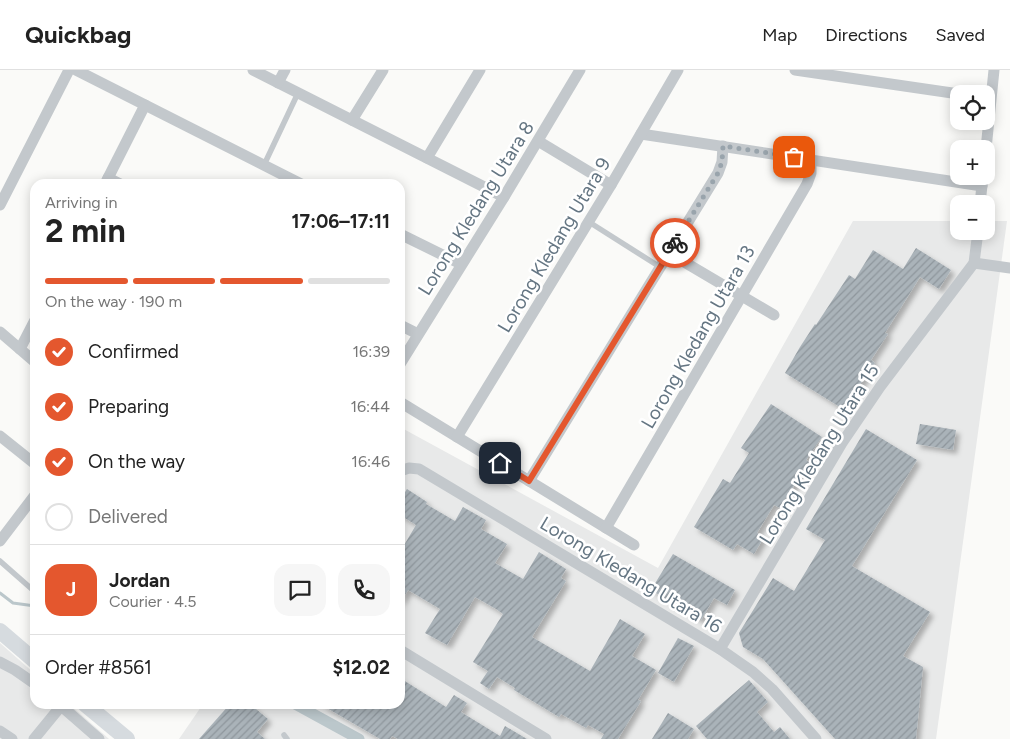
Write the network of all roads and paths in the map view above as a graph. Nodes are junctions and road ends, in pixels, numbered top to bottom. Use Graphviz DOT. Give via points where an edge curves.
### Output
graph roads {
  1 [pos="69,70"];
  2 [pos="76,70"];
  3 [pos="253,70"];
  4 [pos="285,70"];
  5 [pos="382,70"];
  6 [pos="480,70"];
  7 [pos="580,70"];
  8 [pos="678,70"];
  9 [pos="795,70"];
  10 [pos="994,70"];
  11 [pos="278,82"];
  12 [pos="991,85"];
  13 [pos="298,93"];
  14 [pos="950,93"];
  15 [pos="146,105"];
  16 [pos="352,120"];
  17 [pos="641,134"];
  18 [pos="538,141"];
  19 [pos="723,146"];
  20 [pos="427,158"];
  21 [pos="811,160"];
  22 [pos="264,165"];
  23 [pos="950,177"];
  24 [pos="108,179"];
  25 [pos="291,179"];
  26 [pos="5,182"];
  27 [pos="611,185"];
  28 [pos="504,197"];
  29 [pos="0,205"];
  30 [pos="589,222"];
  31 [pos="405,236"];
  32 [pos="977,240"];
  33 [pos="669,252"];
  34 [pos="974,263"];
  35 [pos="461,264"];
  36 [pos="660,267"];
  37 [pos="1010,268"];
  38 [pos="742,296"];
  39 [pos="774,315"];
  40 [pos="405,328"];
  41 [pos="30,330"];
  42 [pos="0,332"];
  43 [pos="418,334"];
  44 [pos="20,349"];
  45 [pos="405,356"];
  46 [pos="30,358"];
  47 [pos="405,405"];
  48 [pos="0,436"];
  49 [pos="458,437"];
  50 [pos="30,460"];
  51 [pos="405,469"];
  52 [pos="529,481"];
  53 [pos="30,502"];
  54 [pos="606,528"];
  55 [pos="0,541"];
  56 [pos="634,545"];
  57 [pos="0,561"];
  58 [pos="30,587"];
  59 [pos="0,631"];
  60 [pos="720,649"];
  61 [pos="405,653"];
  62 [pos="30,657"];
  63 [pos="0,662"];
  64 [pos="30,681"];
  65 [pos="57,709"];
  66 [pos="65,709"];
  67 [pos="91,709"];
  68 [pos="0,731"];
  69 [pos="12,739"];
  70 [pos="34,739"];
  71 [pos="99,739"];
  72 [pos="127,739"];
  73 [pos="546,739"];
  74 [pos="816,739"];
  1 -- 26 [label="street"];
  2 -- 15 [label="street"];
  3 -- 11 [label="street"];
  4 -- 11 [label="street"];
  5 -- 16 [label="street"];
  6 -- 20 [label="street"];
  7 -- 18 [label="street, Lorong Kledang Utara 8"];
  8 -- 17 [label="street, Lorong Kledang Utara 9"];
  9 -- 14 [label="street"];
  10 -- 12 [label="street"];
  11 -- 13 [label="street"];
  13 -- 16 [label="street"];
  13 -- 22 [label="lane"];
  15 -- 22 [label="street"];
  15 -- 24 [label="street"];
  16 -- 20 [label="street"];
  17 -- 19 [label="street"];
  17 -- 27 [label="street, Lorong Kledang Utara 9"];
  18 -- 27 [label="street"];
  18 -- 28 [label="street, Lorong Kledang Utara 8"];
  19 -- 21 [label="street"];
  19 -- 33 [label="street" via="718,173"];
  20 -- 28 [label="street"];
  21 -- 23 [label="street"];
  21 -- 38 [label="street, Lorong Kledang Utara 13" via="807,184"];
  22 -- 25 [label="street"];
  26 -- 29 [label="street"];
  27 -- 30 [label="street, Lorong Kledang Utara 9"];
  28 -- 35 [label="street, Lorong Kledang Utara 8"];
  30 -- 36 [label="lane"];
  30 -- 49 [label="street, Lorong Kledang Utara 9"];
  31 -- 35 [label="street"];
  32 -- 34 [label="street"];
  33 -- 36 [label="street"];
  33 -- 38 [label="street"];
  34 -- 37 [label="street"];
  34 -- 60 [label="street, Lorong Kledang Utara 15" via="880,387 842,444"];
  35 -- 43 [label="street, Lorong Kledang Utara 8"];
  36 -- 52 [label="street"];
  38 -- 39 [label="street"];
  38 -- 54 [label="street, Lorong Kledang Utara 13"];
  40 -- 43 [label="street"];
  41 -- 44 [label="street"];
  42 -- 44 [label="street"];
  43 -- 45 [label="street, Lorong Kledang Utara 8"];
  44 -- 46 [label="street"];
  47 -- 49 [label="street"];
  48 -- 50 [label="street"];
  49 -- 52 [label="street"];
  51 -- 60 [label="street, Lorong Kledang Utara 16" via="419,469"];
  52 -- 54 [label="street"];
  53 -- 55 [label="street"];
  54 -- 56 [label="street"];
  57 -- 58 [label="lane"];
  59 -- 62 [label="street"];
  60 -- 74 [label="street, Lorong Kledang Utara 16" via="772,689"];
  61 -- 73 [label="street"];
  63 -- 64 [label="street"];
  65 -- 70 [label="street"];
  66 -- 71 [label="street"];
  67 -- 72 [label="street"];
  68 -- 69 [label="street"];
}
